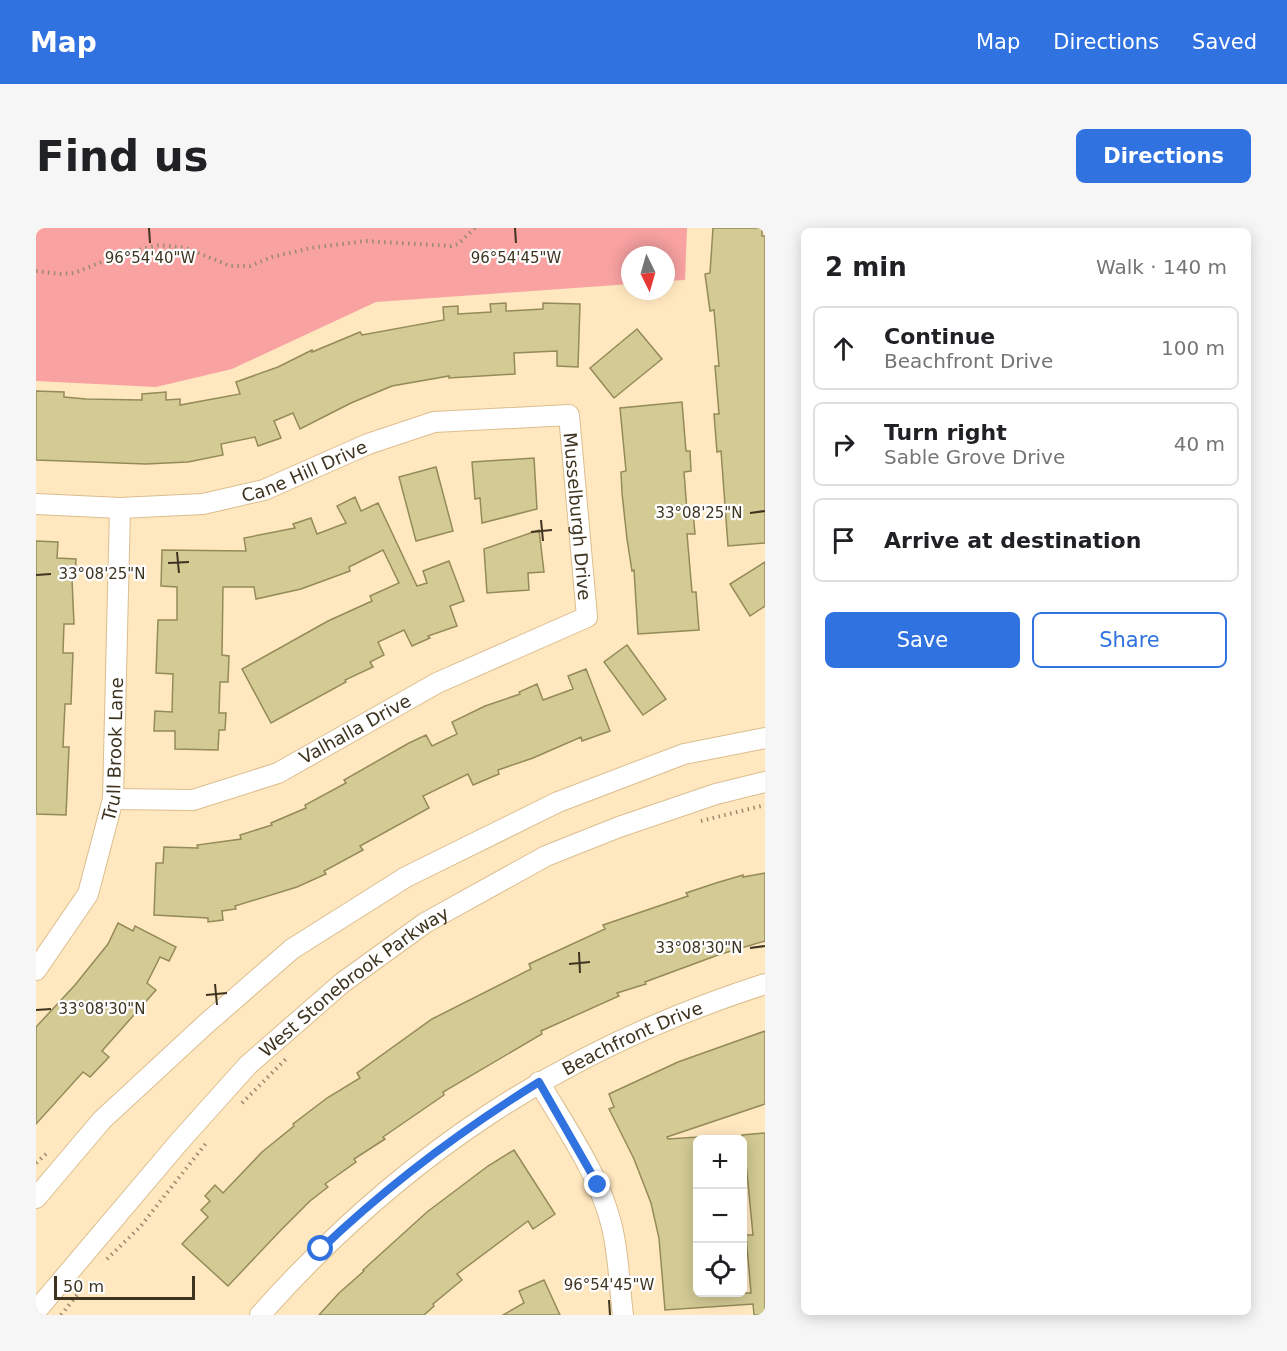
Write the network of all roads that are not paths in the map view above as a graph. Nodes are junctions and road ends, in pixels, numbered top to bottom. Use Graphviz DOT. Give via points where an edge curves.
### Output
graph roads {
  1 [pos="569,415"];
  2 [pos="36,504"];
  3 [pos="120,508"];
  4 [pos="587,616"];
  5 [pos="765,738"];
  6 [pos="765,782"];
  7 [pos="113,799"];
  8 [pos="36,970"];
  9 [pos="765,984"];
  10 [pos="539,1082"];
  11 [pos="36,1198"];
  12 [pos="36,1311"];
  13 [pos="260,1315"];
  14 [pos="622,1315"];
  1 -- 3 [label="street, Cane Hill Drive" via="434,422 368,444 264,490 203,504"];
  1 -- 4 [label="street, Musselburgh Drive"];
  2 -- 3 [label="street, Cane Hill Drive"];
  3 -- 7 [label="street, Trull Brook Lane"];
  4 -- 7 [label="street, Valhalla Drive" via="437,683 278,773 193,800"];
  5 -- 11 [label="street" via="684,754 558,802 406,877 292,949 102,1120"];
  6 -- 12 [label="street, West Stonebrook Parkway" via="705,797 546,856 426,923 342,983 248,1065"];
  7 -- 8 [label="street, Trull Brook Lane" via="88,894"];
  9 -- 10 [label="street, Beachfront Drive" via="654,1025"];
  10 -- 13 [label="street, Beachfront Drive" via="462,1131 389,1187 321,1249"];
  10 -- 14 [label="street" via="605,1203 615,1240"];
}
